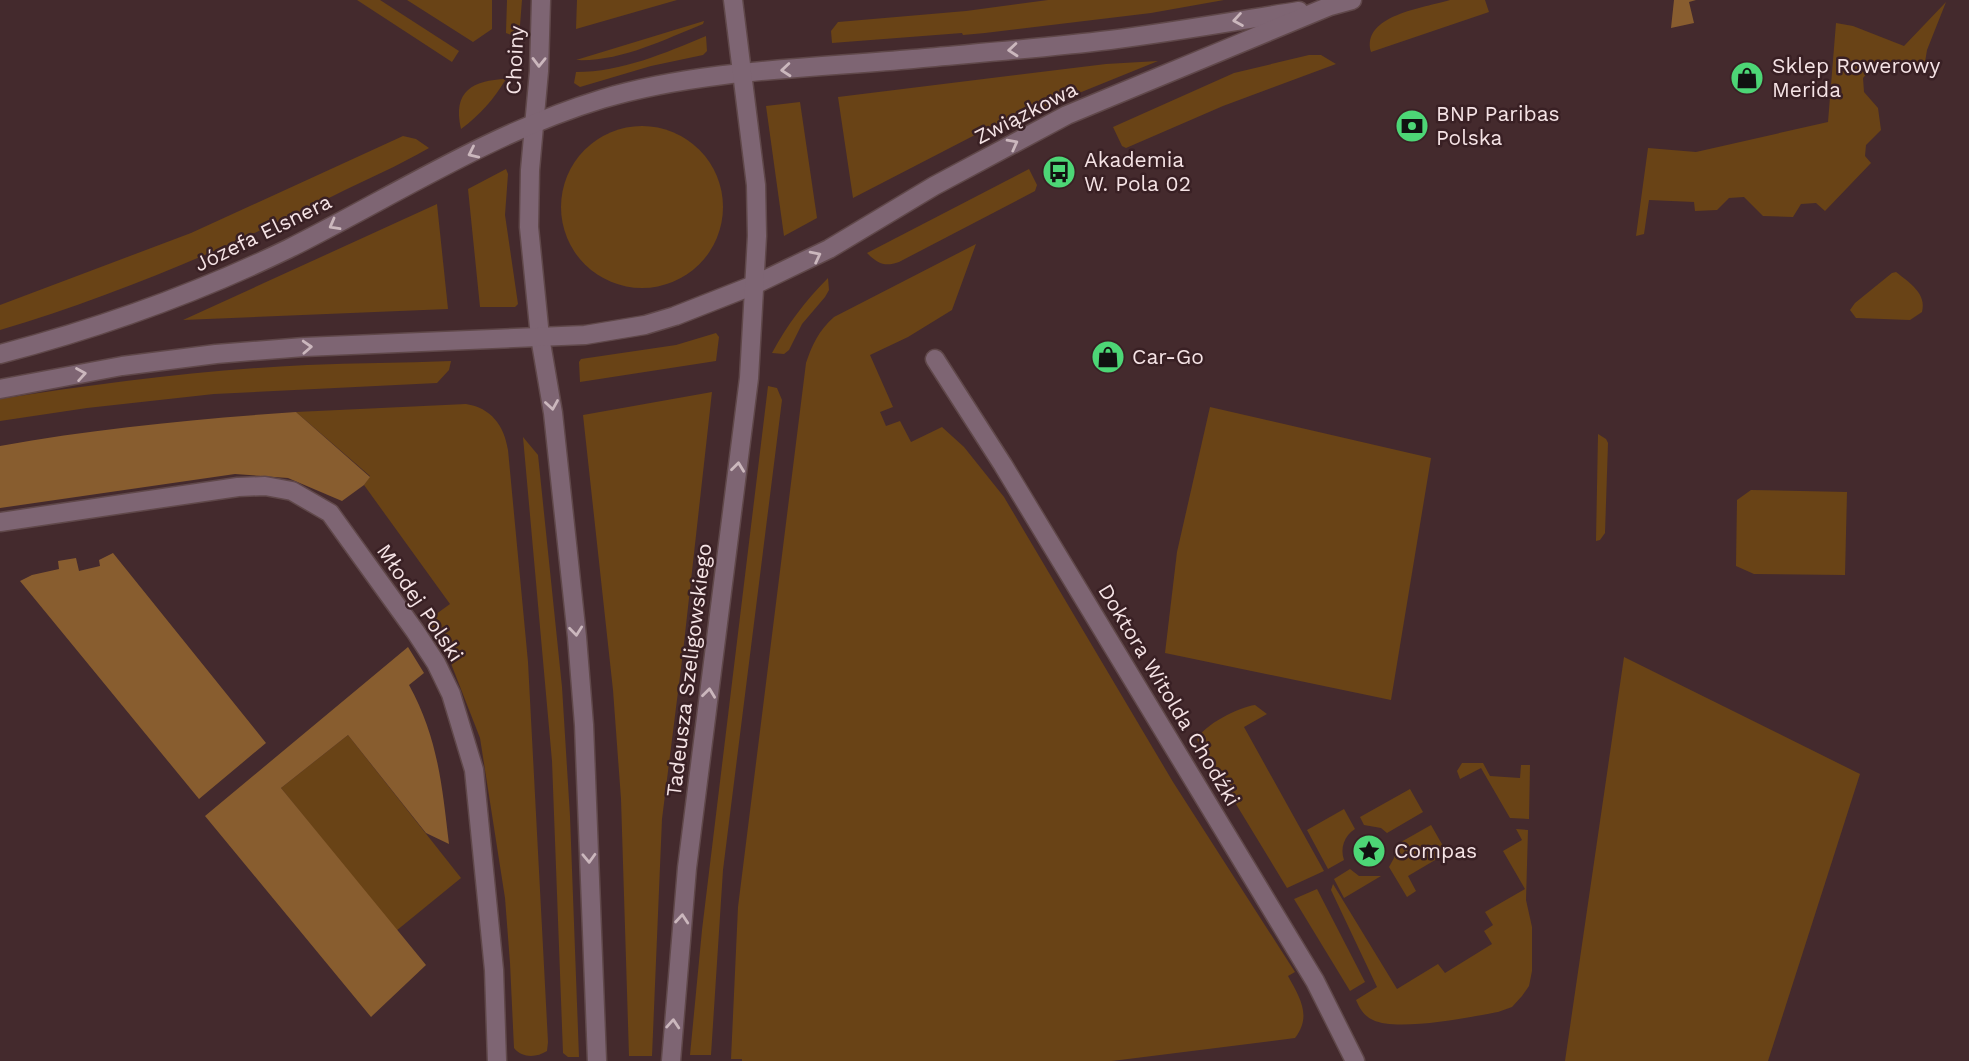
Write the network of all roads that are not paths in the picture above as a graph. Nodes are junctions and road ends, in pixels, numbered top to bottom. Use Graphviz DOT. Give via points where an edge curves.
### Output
graph roads {
  1 [pos="541,0"];
  2 [pos="733,0"];
  3 [pos="1352,0"];
  4 [pos="1330,6"];
  5 [pos="744,74"];
  6 [pos="534,123"];
  7 [pos="754,285"];
  8 [pos="540,337"];
  9 [pos="0,354"];
  10 [pos="935,359"];
  11 [pos="0,389"];
  12 [pos="0,522"];
  13 [pos="497,1061"];
  14 [pos="597,1061"];
  15 [pos="671,1061"];
  16 [pos="1355,1061"];
  1 -- 6 [label="street, Choiny, one-way"];
  2 -- 5 [label="street"];
  3 -- 4 [label="street, Związkowa"];
  4 -- 5 [label="street, Związkowa, one-way" via="1057,46"];
  7 -- 4 [label="street, Związkowa, one-way" via="829,249 1067,115"];
  5 -- 6 [label="street, Józefa Elsnera" via="712,76 606,98"];
  5 -- 7 [label="street, Tadeusza Szeligowskiego" via="756,185"];
  6 -- 8 [label="street, Choiny" via="529,227"];
  6 -- 9 [label="street, Józefa Elsnera, one-way" via="288,249 192,292 71,335"];
  7 -- 8 [label="street, Związkowa" via="645,325"];
  15 -- 7 [label="street, Tadeusza Szeligowskiego, one-way" via="687,868 749,378"];
  11 -- 8 [label="street, one-way" via="216,354"];
  8 -- 14 [label="street, one-way" via="553,413 584,725"];
  10 -- 16 [label="street, Doktora Witolda Chodźki" via="1315,981"];
  12 -- 13 [label="street, Młodej Polski" via="238,486 292,491 330,513 436,663 464,731 474,770 494,970"];
}
